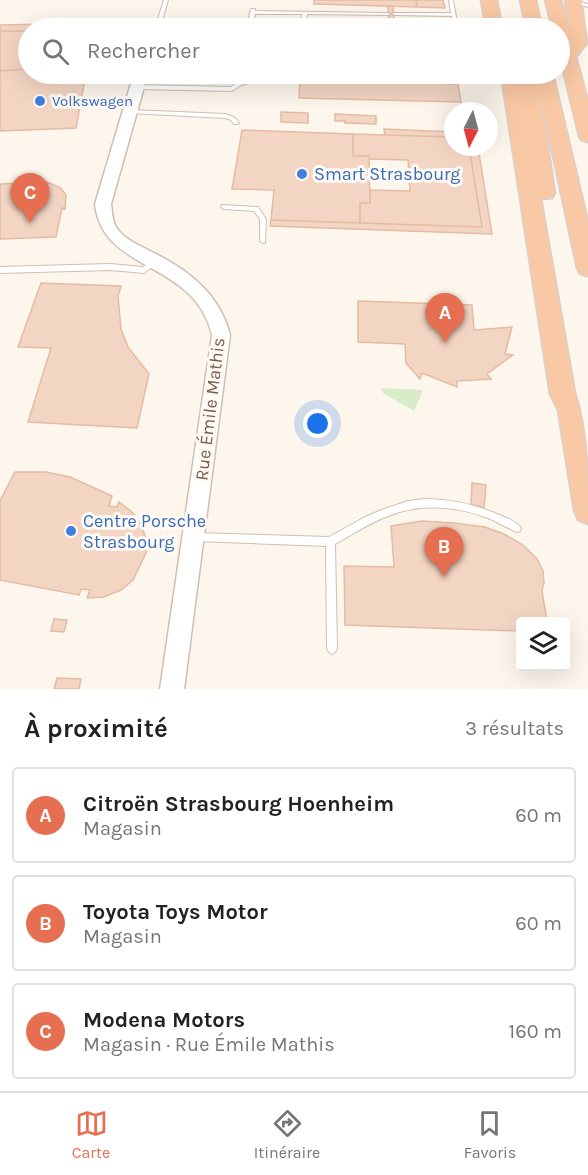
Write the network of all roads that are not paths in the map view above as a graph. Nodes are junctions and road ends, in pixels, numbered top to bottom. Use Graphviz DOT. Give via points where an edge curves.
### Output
graph roads {
  1 [pos="166,0"];
  2 [pos="451,0"];
  3 [pos="489,0"];
  4 [pos="499,0"];
  5 [pos="528,0"];
  6 [pos="553,0"];
  7 [pos="578,2"];
  8 [pos="305,13"];
  9 [pos="454,15"];
  10 [pos="161,18"];
  11 [pos="251,18"];
  12 [pos="304,18"];
  13 [pos="454,18"];
  14 [pos="492,18"];
  15 [pos="502,18"];
  16 [pos="531,18"];
  17 [pos="557,18"];
  18 [pos="570,54"];
  19 [pos="570,68"];
  20 [pos="139,84"];
  21 [pos="181,84"];
  22 [pos="239,84"];
  23 [pos="512,84"];
  24 [pos="529,84"];
  25 [pos="546,84"];
  26 [pos="130,112"];
  27 [pos="236,123"];
  28 [pos="588,136"];
  29 [pos="224,207"];
  30 [pos="263,241"];
  31 [pos="154,261"];
  32 [pos="588,268"];
  33 [pos="0,270"];
  34 [pos="571,410"];
  35 [pos="588,510"];
  36 [pos="517,528"];
  37 [pos="194,537"];
  38 [pos="330,542"];
  39 [pos="332,649"];
  40 [pos="172,689"];
  1 -- 10 [label="lane"];
  2 -- 9 [label="lane"];
  3 -- 14 [label="highway"];
  4 -- 15 [label="highway"];
  5 -- 16 [label="highway"];
  6 -- 17 [label="highway"];
  7 -- 18 [label="highway" via="579,43"];
  8 -- 9 [label="lane"];
  8 -- 11 [label="lane" via="253,11"];
  8 -- 12 [label="lane"];
  9 -- 13 [label="lane"];
  19 -- 28 [label="highway"];
  20 -- 26 [label="street, Rue Émile Mathis"];
  21 -- 22 [label="lane" via="232,89"];
  23 -- 34 [label="highway" via="563,394"];
  24 -- 34 [label="highway" via="572,384"];
  25 -- 32 [label="highway"];
  26 -- 27 [label="lane" via="226,116"];
  26 -- 31 [label="street, Rue Émile Mathis" via="106,194 104,214 117,239"];
  29 -- 30 [label="lane" via="256,209 263,219"];
  31 -- 33 [label="lane" via="144,270"];
  31 -- 37 [label="street, Rue Émile Mathis" via="183,278 209,303 221,335"];
  34 -- 35 [label="highway"];
  36 -- 38 [label="lane" via="475,510 429,503 391,510"];
  37 -- 38 [label="lane"];
  37 -- 40 [label="street, Rue Émile Mathis"];
  38 -- 39 [label="lane"];
}
